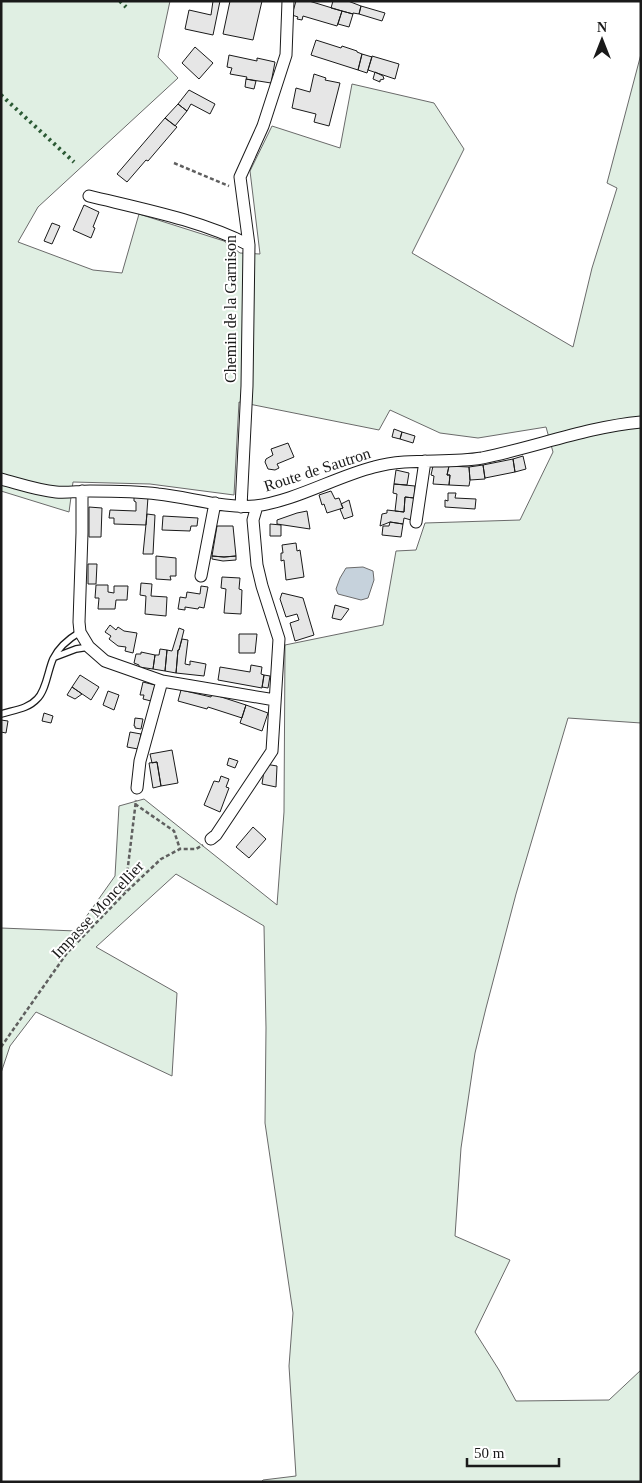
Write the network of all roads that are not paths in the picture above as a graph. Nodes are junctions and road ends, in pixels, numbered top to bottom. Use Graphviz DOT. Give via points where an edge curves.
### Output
graph roads {
  1 [pos="288,1"];
  2 [pos="89,196"];
  3 [pos="249,245"];
  4 [pos="641,422"];
  5 [pos="425,461"];
  6 [pos="1,479"];
  7 [pos="82,491"];
  8 [pos="215,503"];
  9 [pos="256,506"];
  10 [pos="241,507"];
  11 [pos="416,522"];
  12 [pos="201,576"];
  13 [pos="80,632"];
  14 [pos="88,647"];
  15 [pos="53,657"];
  16 [pos="162,681"];
  17 [pos="275,700"];
  18 [pos="1,714"];
  19 [pos="137,788"];
  20 [pos="211,838"];
  1 -- 3 [label="street, Chemin de la Garnison" via="286,56 263,126 240,177"];
  2 -- 3 [label="street" via="170,216"];
  3 -- 10 [label="street, Chemin de la Garnison"];
  4 -- 5 [label="street, Route de Sautron" via="591,430 480,458"];
  5 -- 9 [label="street, Route de Sautron" via="373,467"];
  5 -- 11 [label="street"];
  6 -- 7 [label="street, Route de Sautron" via="36,489"];
  7 -- 8 [label="street, Route de Sautron" via="160,494"];
  7 -- 13 [label="street"];
  8 -- 10 [label="street, Route de Sautron"];
  8 -- 12 [label="street"];
  9 -- 10 [label="street, Route de Sautron"];
  9 -- 17 [label="street" via="253,520 257,565 279,639"];
  13 -- 14 [label="street"];
  13 -- 15 [label="lane"];
  14 -- 15 [label="lane"];
  14 -- 16 [label="street" via="106,661"];
  15 -- 18 [label="lane" via="39,698 27,707"];
  16 -- 17 [label="street"];
  16 -- 19 [label="street" via="140,761"];
  17 -- 20 [label="street" via="272,751"];
}
